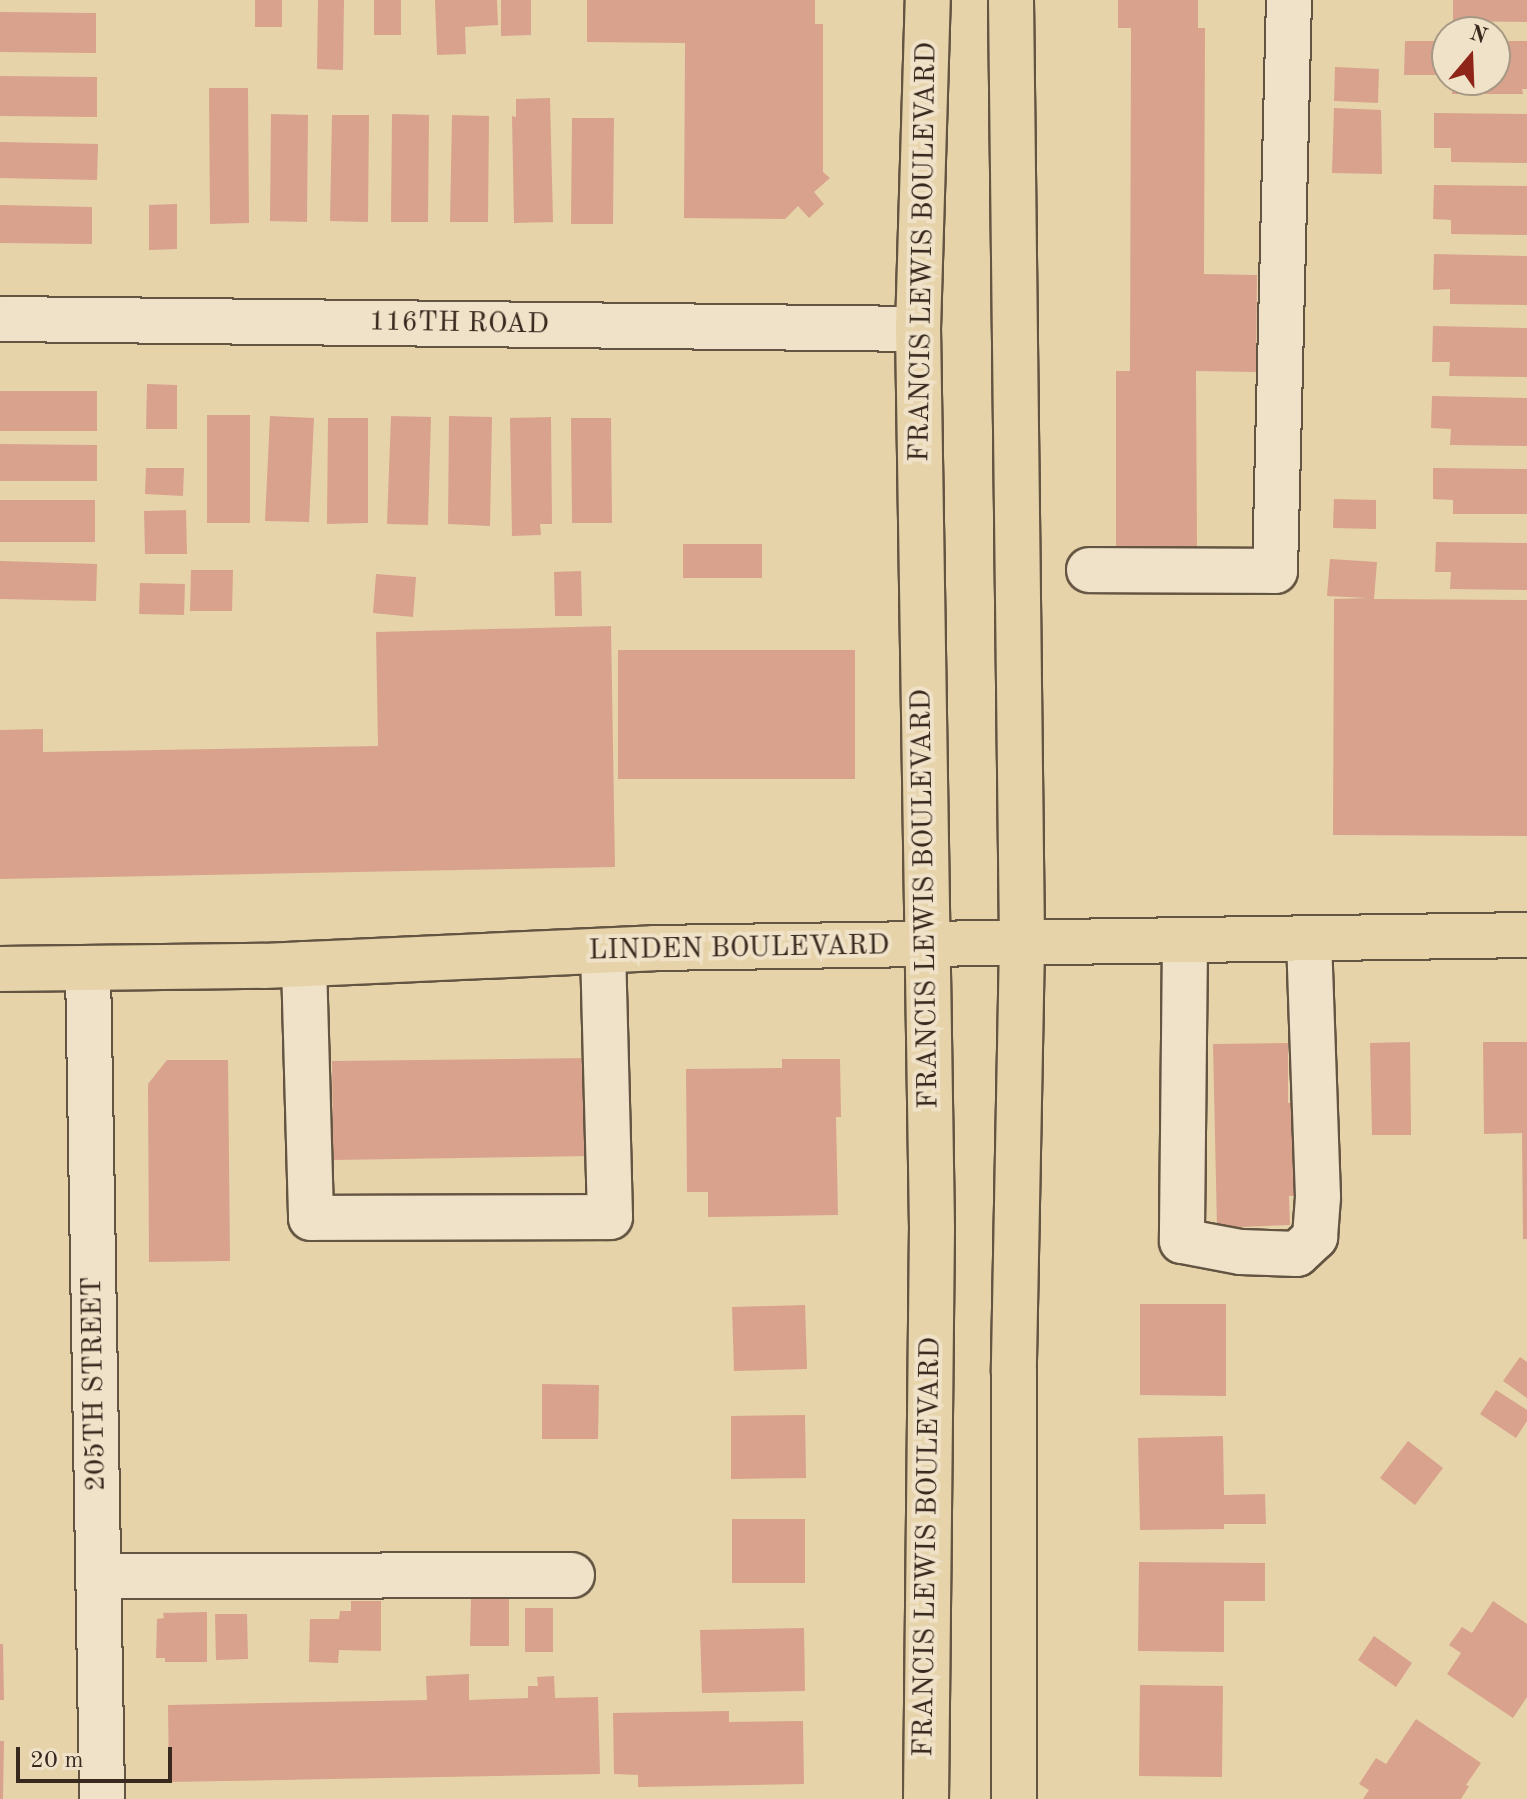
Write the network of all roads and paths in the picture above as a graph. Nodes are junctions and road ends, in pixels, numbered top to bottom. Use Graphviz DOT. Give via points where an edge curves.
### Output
graph roads {
  1 [pos="928,0"];
  2 [pos="1011,0"];
  3 [pos="1289,0"];
  4 [pos="0,319"];
  5 [pos="918,329"];
  6 [pos="1089,570"];
  7 [pos="1527,935"];
  8 [pos="1309,940"];
  9 [pos="1185,942"];
  10 [pos="1022,944"];
  11 [pos="925,945"];
  12 [pos="603,951"];
  13 [pos="304,964"];
  14 [pos="88,968"];
  15 [pos="0,969"];
  16 [pos="572,1575"];
  17 [pos="99,1576"];
  18 [pos="102,1799"];
  19 [pos="926,1799"];
  20 [pos="1014,1799"];
  1 -- 5 [label="main road, FRANCIS LEWIS BOULEVARD"];
  2 -- 10 [label="main road"];
  3 -- 6 [label="street" via="1275,571"];
  4 -- 5 [label="street, 116TH ROAD"];
  5 -- 11 [label="main road, FRANCIS LEWIS BOULEVARD"];
  7 -- 8 [label="main road, LINDEN BOULEVARD"];
  8 -- 9 [label="main road, LINDEN BOULEVARD"];
  8 -- 9 [label="street" via="1318,1197 1315,1237 1297,1254 1241,1252 1182,1241"];
  9 -- 10 [label="main road, LINDEN BOULEVARD"];
  10 -- 11 [label="main road, LINDEN BOULEVARD"];
  10 -- 20 [label="main road"];
  11 -- 12 [label="main road, LINDEN BOULEVARD"];
  11 -- 19 [label="main road, FRANCIS LEWIS BOULEVARD" via="932,1229"];
  12 -- 13 [label="main road, LINDEN BOULEVARD"];
  12 -- 13 [label="street" via="610,1217 311,1218"];
  13 -- 14 [label="main road, LINDEN BOULEVARD"];
  14 -- 15 [label="main road, LINDEN BOULEVARD"];
  14 -- 17 [label="street, 205TH STREET"];
  16 -- 17 [label="street"];
  17 -- 18 [label="street, 205TH STREET"];
}
